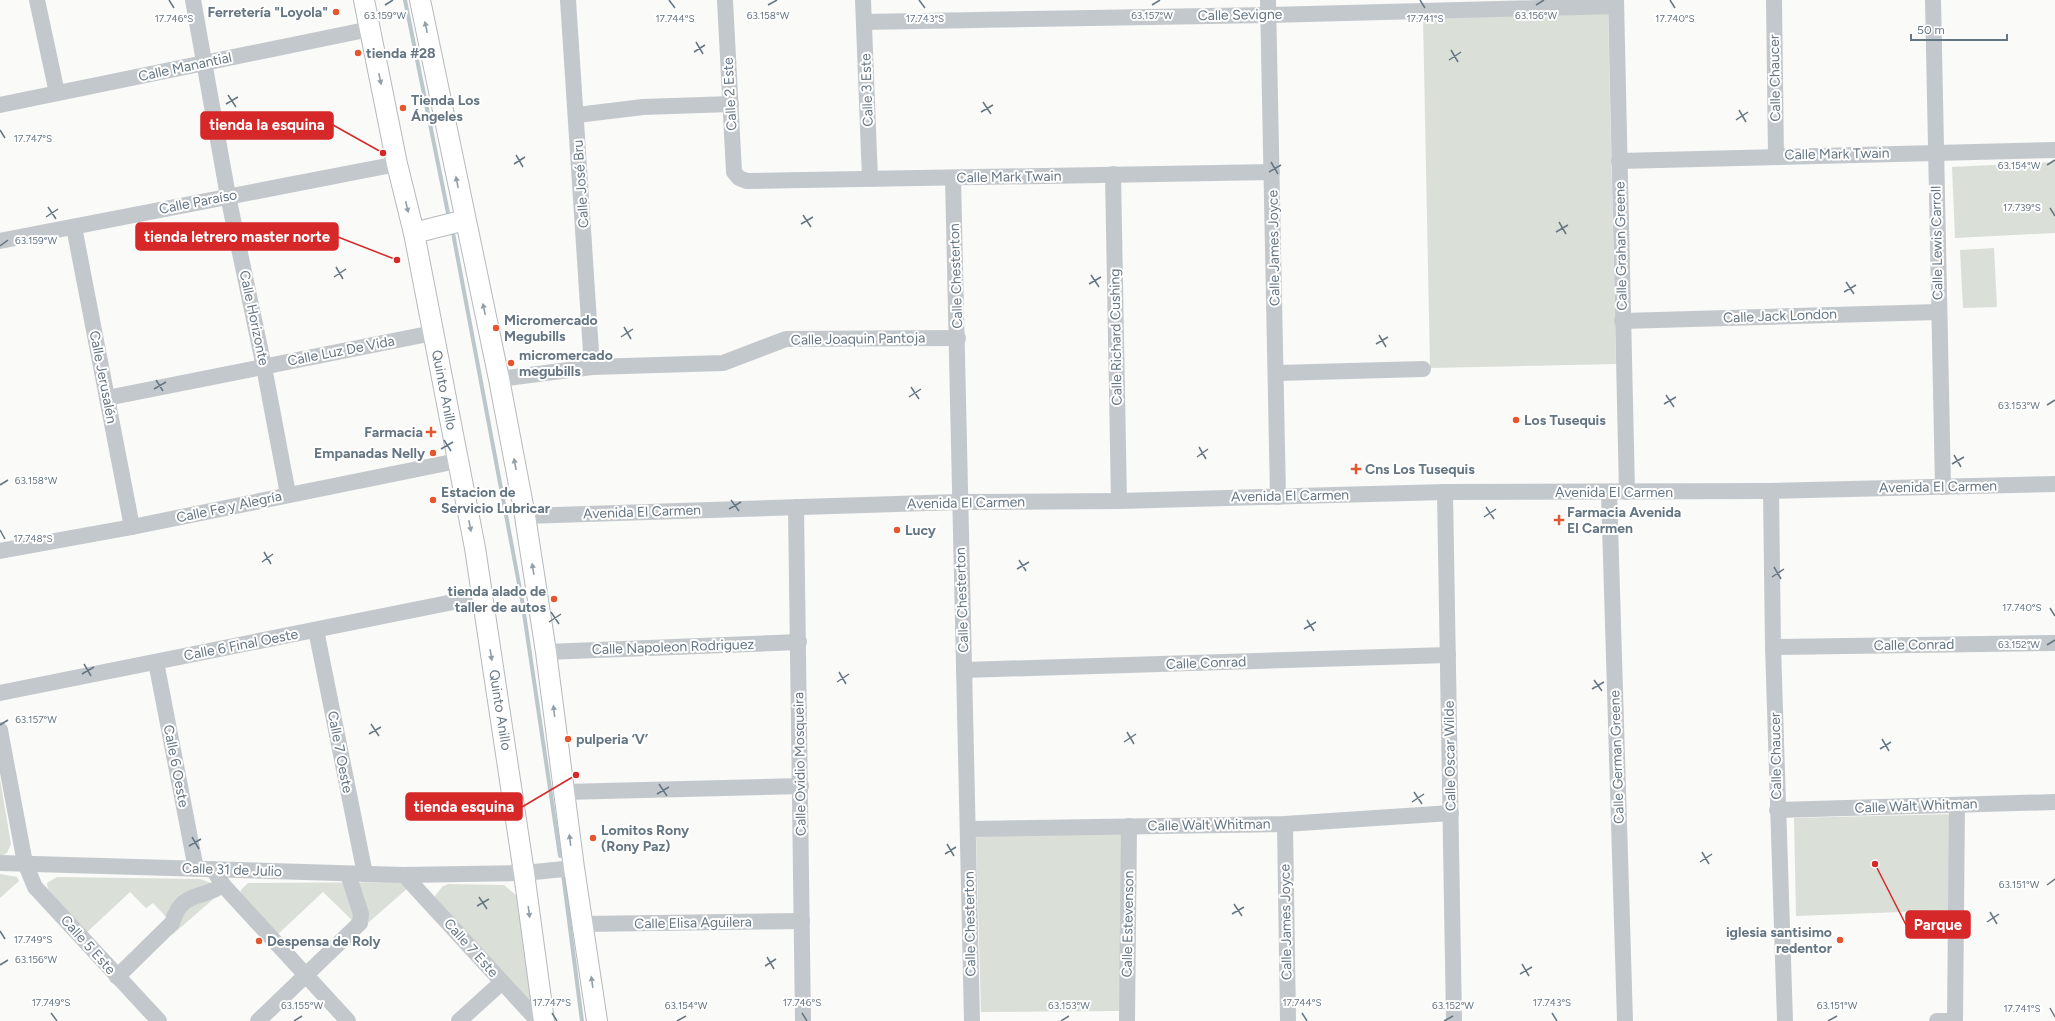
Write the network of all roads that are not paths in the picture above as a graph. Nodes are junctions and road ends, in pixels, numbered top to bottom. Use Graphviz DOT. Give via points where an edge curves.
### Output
graph roads {
  1 [pos="37,0"];
  2 [pos="193,0"];
  3 [pos="364,0"];
  4 [pos="420,0"];
  5 [pos="568,0"];
  6 [pos="725,0"];
  7 [pos="863,0"];
  8 [pos="1774,0"];
  9 [pos="1933,0"];
  10 [pos="1616,3"];
  11 [pos="1268,7"];
  12 [pos="864,22"];
  13 [pos="370,29"];
  14 [pos="205,63"];
  15 [pos="57,93"];
  16 [pos="731,104"];
  17 [pos="0,105"];
  18 [pos="577,115"];
  19 [pos="2055,150"];
  20 [pos="1935,152"];
  21 [pos="1776,156"];
  22 [pos="1619,161"];
  23 [pos="397,164"];
  24 [pos="1272,172"];
  25 [pos="1113,174"];
  26 [pos="952,178"];
  27 [pos="870,179"];
  28 [pos="747,181"];
  29 [pos="228,196"];
  30 [pos="465,220"];
  31 [pos="74,227"];
  32 [pos="414,233"];
  33 [pos="0,241"];
  34 [pos="1938,312"];
  35 [pos="1622,321"];
  36 [pos="433,333"];
  37 [pos="958,338"];
  38 [pos="264,367"];
  39 [pos="592,368"];
  40 [pos="1423,369"];
  41 [pos="1277,373"];
  42 [pos="499,379"];
  43 [pos="108,398"];
  44 [pos="457,461"];
  45 [pos="2055,484"];
  46 [pos="1943,487"];
  47 [pos="1771,491"];
  48 [pos="1445,492"];
  49 [pos="1609,492"];
  50 [pos="1626,492"];
  51 [pos="288,494"];
  52 [pos="1278,496"];
  53 [pos="1119,501"];
  54 [pos="959,502"];
  55 [pos="796,507"];
  56 [pos="525,516"];
  57 [pos="132,527"];
  58 [pos="0,551"];
  59 [pos="483,596"];
  60 [pos="316,630"];
  61 [pos="799,642"];
  62 [pos="2055,643"];
  63 [pos="1773,647"];
  64 [pos="546,652"];
  65 [pos="1448,655"];
  66 [pos="156,662"];
  67 [pos="964,670"];
  68 [pos="0,693"];
  69 [pos="0,730"];
  70 [pos="801,786"];
  71 [pos="564,792"];
  72 [pos="2055,802"];
  73 [pos="1957,805"];
  74 [pos="1778,810"];
  75 [pos="1451,813"];
  76 [pos="1285,824"];
  77 [pos="1129,826"];
  78 [pos="968,829"];
  79 [pos="0,863"];
  80 [pos="24,863"];
  81 [pos="574,868"];
  82 [pos="196,869"];
  83 [pos="212,869"];
  84 [pos="524,873"];
  85 [pos="348,874"];
  86 [pos="365,874"];
  87 [pos="404,875"];
  88 [pos="222,885"];
  89 [pos="802,921"];
  90 [pos="583,924"];
  91 [pos="306,976"];
  92 [pos="117,977"];
  93 [pos="502,982"];
  94 [pos="159,1021"];
  95 [pos="258,1021"];
  96 [pos="348,1021"];
  97 [pos="459,1021"];
  98 [pos="538,1021"];
  99 [pos="544,1021"];
  100 [pos="597,1021"];
  101 [pos="804,1021"];
  102 [pos="972,1021"];
  103 [pos="1127,1021"];
  104 [pos="1288,1021"];
  105 [pos="1454,1021"];
  106 [pos="1625,1021"];
  107 [pos="1785,1021"];
  108 [pos="1937,1021"];
  109 [pos="1955,1021"];
  1 -- 15 [label="street"];
  2 -- 14 [label="street, Calle Horizonte"];
  3 -- 13 [label="main road, Quinto Anillo"];
  30 -- 4 [label="main road, one-way"];
  5 -- 18 [label="street, Calle José Bru"];
  6 -- 16 [label="street, Calle 2 Este"];
  7 -- 12 [label="street, Calle 3 Este"];
  8 -- 21 [label="street, Calle Chaucer"];
  9 -- 20 [label="street, Calle Lewis Carroll"];
  10 -- 11 [label="street, Calle Sevigne"];
  10 -- 22 [label="street, Calle Grahan Greene"];
  11 -- 12 [label="street, Calle Sevigne"];
  11 -- 24 [label="street, Calle James Joyce"];
  12 -- 27 [label="street, Calle 3 Este"];
  13 -- 14 [label="street, Calle Manantial"];
  13 -- 23 [label="main road, Quinto Anillo, one-way"];
  14 -- 15 [label="street, Calle Manantial"];
  14 -- 29 [label="street, Calle Horizonte"];
  15 -- 17 [label="street, Calle Manantial"];
  16 -- 18 [label="street" via="643,107"];
  16 -- 28 [label="street, Calle 2 Este" via="734,172 739,178"];
  18 -- 39 [label="street, Calle José Bru"];
  19 -- 20 [label="street, Calle Mark Twain"];
  20 -- 21 [label="street, Calle Mark Twain"];
  20 -- 34 [label="street, Calle Lewis Carroll"];
  21 -- 22 [label="street, Calle Mark Twain"];
  22 -- 35 [label="street, Calle Grahan Greene"];
  23 -- 29 [label="street, Calle Paraíso"];
  23 -- 32 [label="main road, Quinto Anillo, one-way"];
  24 -- 25 [label="street, Calle Mark Twain"];
  24 -- 41 [label="street, Calle James Joyce"];
  25 -- 26 [label="street, Calle Mark Twain"];
  25 -- 53 [label="street, Calle Richard Cushing"];
  26 -- 27 [label="street, Calle Mark Twain"];
  26 -- 37 [label="street, Calle Chesterton"];
  27 -- 28 [label="street, Calle Mark Twain"];
  29 -- 31 [label="street, Calle Paraíso"];
  29 -- 38 [label="street, Calle Horizonte"];
  30 -- 32 [label="main road"];
  42 -- 30 [label="main road, one-way"];
  31 -- 33 [label="street, Calle Paraíso"];
  31 -- 43 [label="street, Calle Jerusalén"];
  32 -- 36 [label="main road, Quinto Anillo"];
  34 -- 35 [label="street, Calle Jack London"];
  34 -- 46 [label="street, Calle Lewis Carroll"];
  35 -- 50 [label="street, Calle Grahan Greene"];
  36 -- 38 [label="street, Calle Luz De Vida"];
  36 -- 44 [label="main road, Quinto Anillo"];
  37 -- 39 [label="street, Calle Joaquin Pantoja" via="786,339 724,363"];
  37 -- 54 [label="street, Calle Chesterton"];
  38 -- 43 [label="street, Calle Luz De Vida"];
  38 -- 51 [label="street, Calle Horizonte"];
  39 -- 42 [label="street, Calle Joaquin Pantoja"];
  40 -- 41 [label="street"];
  41 -- 52 [label="street, Calle James Joyce"];
  56 -- 42 [label="main road, one-way"];
  43 -- 57 [label="street, Calle Jerusalén"];
  44 -- 51 [label="street, Calle Fe y Alegría"];
  44 -- 59 [label="main road, Quinto Anillo, one-way"];
  45 -- 46 [label="street, Avenida El Carmen"];
  46 -- 47 [label="street, Avenida El Carmen"];
  47 -- 50 [label="street, Avenida El Carmen"];
  47 -- 63 [label="street, Calle Chaucer"];
  48 -- 49 [label="street, Avenida El Carmen"];
  48 -- 52 [label="street, Avenida El Carmen"];
  48 -- 65 [label="street, Calle Oscar Wilde"];
  49 -- 50 [label="street, Avenida El Carmen"];
  49 -- 106 [label="street, Calle German Greene"];
  51 -- 57 [label="street, Calle Fe y Alegría"];
  52 -- 53 [label="street, Avenida El Carmen"];
  53 -- 54 [label="street, Avenida El Carmen"];
  54 -- 55 [label="street, Avenida El Carmen"];
  54 -- 67 [label="street, Calle Chesterton"];
  55 -- 56 [label="street, Avenida El Carmen"];
  55 -- 61 [label="street, Calle Ovidio Mosqueira"];
  64 -- 56 [label="main road, one-way"];
  57 -- 58 [label="street, Calle Fe y Alegría"];
  59 -- 60 [label="street, Calle 6 Final Oeste"];
  59 -- 84 [label="main road, Quinto Anillo, one-way"];
  60 -- 66 [label="street, Calle 6 Final Oeste"];
  60 -- 86 [label="street, Calle 7 Oeste"];
  61 -- 64 [label="street, Calle Napoleon Rodriguez"];
  61 -- 70 [label="street, Calle Ovidio Mosqueira"];
  62 -- 63 [label="street, Calle Conrad"];
  63 -- 74 [label="street, Calle Chaucer"];
  71 -- 64 [label="main road, one-way"];
  65 -- 67 [label="street, Calle Conrad"];
  65 -- 75 [label="street, Calle Oscar Wilde"];
  66 -- 68 [label="street, Calle 6 Final Oeste"];
  66 -- 82 [label="street, Calle 6 Oeste"];
  67 -- 78 [label="street, Calle Chesterton"];
  69 -- 80 [label="street"];
  70 -- 71 [label="street"];
  70 -- 89 [label="street, Calle Ovidio Mosqueira"];
  81 -- 71 [label="main road, one-way"];
  72 -- 73 [label="street, Calle Walt Whitman"];
  73 -- 74 [label="street, Calle Walt Whitman"];
  73 -- 109 [label="street"];
  74 -- 107 [label="street, Calle Chaucer"];
  75 -- 76 [label="street, Calle Walt Whitman"];
  75 -- 105 [label="street, Calle Oscar Wilde"];
  76 -- 77 [label="street, Calle Walt Whitman"];
  76 -- 104 [label="street, Calle James Joyce"];
  77 -- 78 [label="street, Calle Walt Whitman"];
  77 -- 103 [label="street, Calle Estevenson"];
  78 -- 102 [label="street, Calle Chesterton"];
  79 -- 80 [label="street, Calle 31 de Julio"];
  80 -- 82 [label="street, Calle 31 de Julio"];
  80 -- 92 [label="street, Calle 5 Este" via="35,887"];
  81 -- 84 [label="street, Calle 31 de Julio"];
  81 -- 90 [label="main road"];
  82 -- 83 [label="street, Calle 31 de Julio"];
  83 -- 85 [label="street, Calle 31 de Julio"];
  83 -- 88 [label="street"];
  84 -- 87 [label="street, Calle 31 de Julio"];
  84 -- 99 [label="main road, Quinto Anillo, one-way"];
  85 -- 86 [label="street, Calle 31 de Julio"];
  85 -- 91 [label="street" via="362,919"];
  86 -- 87 [label="street, Calle 31 de Julio"];
  87 -- 93 [label="street, Calle 7 Este"];
  88 -- 91 [label="street"];
  88 -- 92 [label="street" via="214,891 192,896 184,901 172,923"];
  89 -- 90 [label="street, Calle Elisa Aguilera"];
  89 -- 101 [label="street, Calle Ovidio Mosqueira"];
  100 -- 90 [label="main road, one-way"];
  91 -- 95 [label="street"];
  91 -- 96 [label="street"];
  92 -- 94 [label="street, Calle 5 Este"];
  93 -- 97 [label="street"];
  93 -- 98 [label="street, Calle 7 Este"];
  108 -- 109 [label="street"];
}
